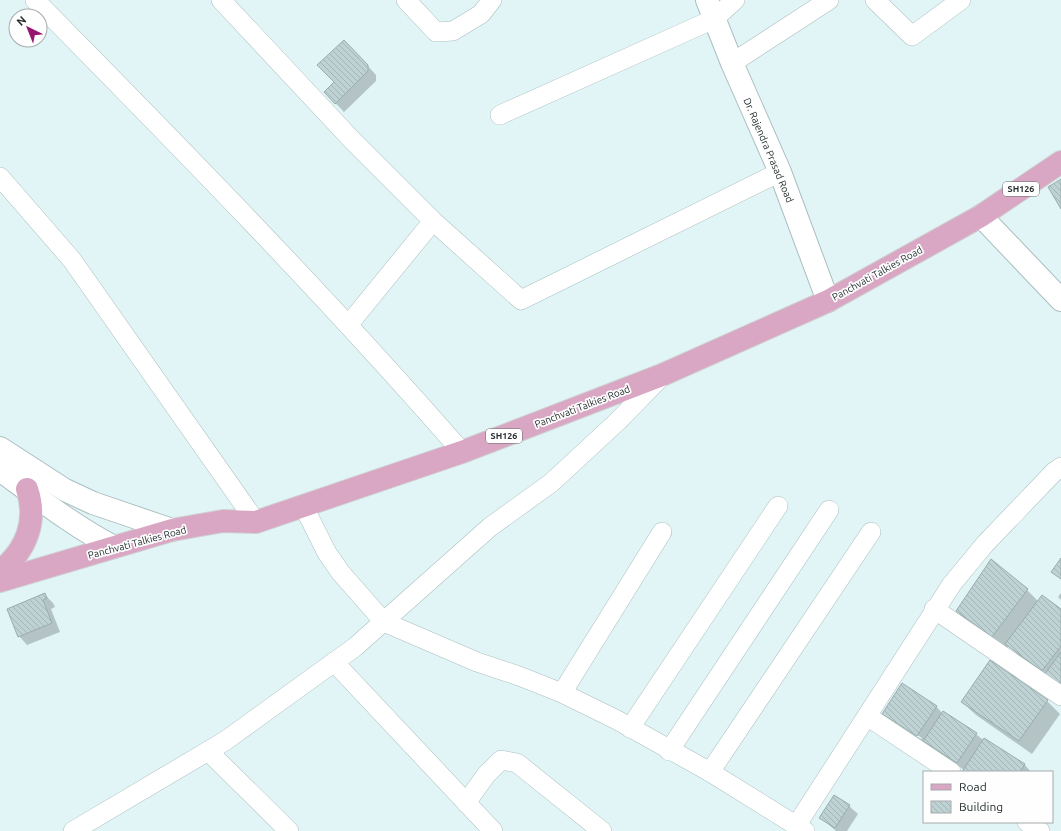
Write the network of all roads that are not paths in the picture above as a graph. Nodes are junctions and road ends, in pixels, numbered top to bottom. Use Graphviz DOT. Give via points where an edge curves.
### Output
graph roads {
  1 [pos="35,0"];
  2 [pos="220,0"];
  3 [pos="406,0"];
  4 [pos="492,0"];
  5 [pos="735,0"];
  6 [pos="829,0"];
  7 [pos="875,0"];
  8 [pos="961,0"];
  9 [pos="710,10"];
  10 [pos="732,63"];
  11 [pos="500,115"];
  12 [pos="1061,162"];
  13 [pos="780,172"];
  14 [pos="0,176"];
  15 [pos="981,216"];
  16 [pos="433,221"];
  17 [pos="1061,300"];
  18 [pos="828,301"];
  19 [pos="348,324"];
  20 [pos="662,375"];
  21 [pos="0,448"];
  22 [pos="462,452"];
  23 [pos="0,470"];
  24 [pos="1059,472"];
  25 [pos="27,489"];
  26 [pos="304,505"];
  27 [pos="778,506"];
  28 [pos="829,510"];
  29 [pos="256,522"];
  30 [pos="172,530"];
  31 [pos="662,532"];
  32 [pos="871,532"];
  33 [pos="114,547"];
  34 [pos="0,571"];
  35 [pos="0,581"];
  36 [pos="934,609"];
  37 [pos="384,622"];
  38 [pos="334,662"];
  39 [pos="562,693"];
  40 [pos="1061,696"];
  41 [pos="867,716"];
  42 [pos="630,728"];
  43 [pos="208,751"];
  44 [pos="669,751"];
  45 [pos="950,771"];
  46 [pos="710,772"];
  47 [pos="466,803"];
  48 [pos="1028,823"];
  49 [pos="800,828"];
  50 [pos="74,831"];
  51 [pos="289,831"];
  52 [pos="493,831"];
  53 [pos="602,831"];
  54 [pos="1040,831"];
  1 -- 19 [label="street" via="215,183"];
  2 -- 16 [label="street" via="352,140"];
  3 -- 4 [label="street" via="436,32 453,31 481,14"];
  5 -- 9 [label="street"];
  6 -- 10 [label="street"];
  7 -- 8 [label="street" via="912,36"];
  9 -- 10 [label="main road, Dr. Rajendra Prasad Road"];
  9 -- 11 [label="street"];
  10 -- 13 [label="main road, Dr. Rajendra Prasad Road"];
  12 -- 15 [label="main road, SH126"];
  13 -- 16 [label="street" via="521,300"];
  13 -- 18 [label="main road, Dr. Rajendra Prasad Road"];
  14 -- 29 [label="street" via="72,260"];
  15 -- 17 [label="main road"];
  15 -- 18 [label="main road, Panchvati Talkies Road / SH126"];
  16 -- 19 [label="street"];
  18 -- 20 [label="main road, Panchvati Talkies Road / SH126"];
  19 -- 22 [label="street"];
  20 -- 22 [label="main road, Panchvati Talkies Road / SH126"];
  20 -- 37 [label="street" via="618,421 551,483 490,527"];
  21 -- 30 [label="main road" via="72,493 93,503"];
  22 -- 26 [label="main road, Panchvati Talkies Road / SH126"];
  23 -- 25 [label="main road"];
  24 -- 36 [label="street" via="985,544"];
  25 -- 33 [label="main road" via="66,519"];
  25 -- 34 [label="main road" via="32,517 29,534 17,555"];
  26 -- 29 [label="main road, Panchvati Talkies Road / SH126"];
  26 -- 37 [label="street" via="327,552 341,573"];
  27 -- 42 [label="street"];
  28 -- 44 [label="street"];
  29 -- 30 [label="main road, Panchvati Talkies Road / SH126" via="224,521"];
  30 -- 33 [label="main road, Panchvati Talkies Road / SH126"];
  31 -- 39 [label="street"];
  32 -- 46 [label="street"];
  33 -- 35 [label="main road, Panchvati Talkies Road / SH126"];
  36 -- 40 [label="street"];
  36 -- 41 [label="street"];
  37 -- 38 [label="street"];
  37 -- 39 [label="street" via="477,662"];
  38 -- 43 [label="street"];
  38 -- 47 [label="street"];
  39 -- 42 [label="street"];
  41 -- 45 [label="street"];
  41 -- 49 [label="street"];
  42 -- 44 [label="street"];
  43 -- 50 [label="street"];
  43 -- 51 [label="street"];
  44 -- 46 [label="street"];
  46 -- 49 [label="street"];
  47 -- 52 [label="street"];
  47 -- 53 [label="street" via="486,775 501,760 517,764"];
  48 -- 54 [label="street"];
}
